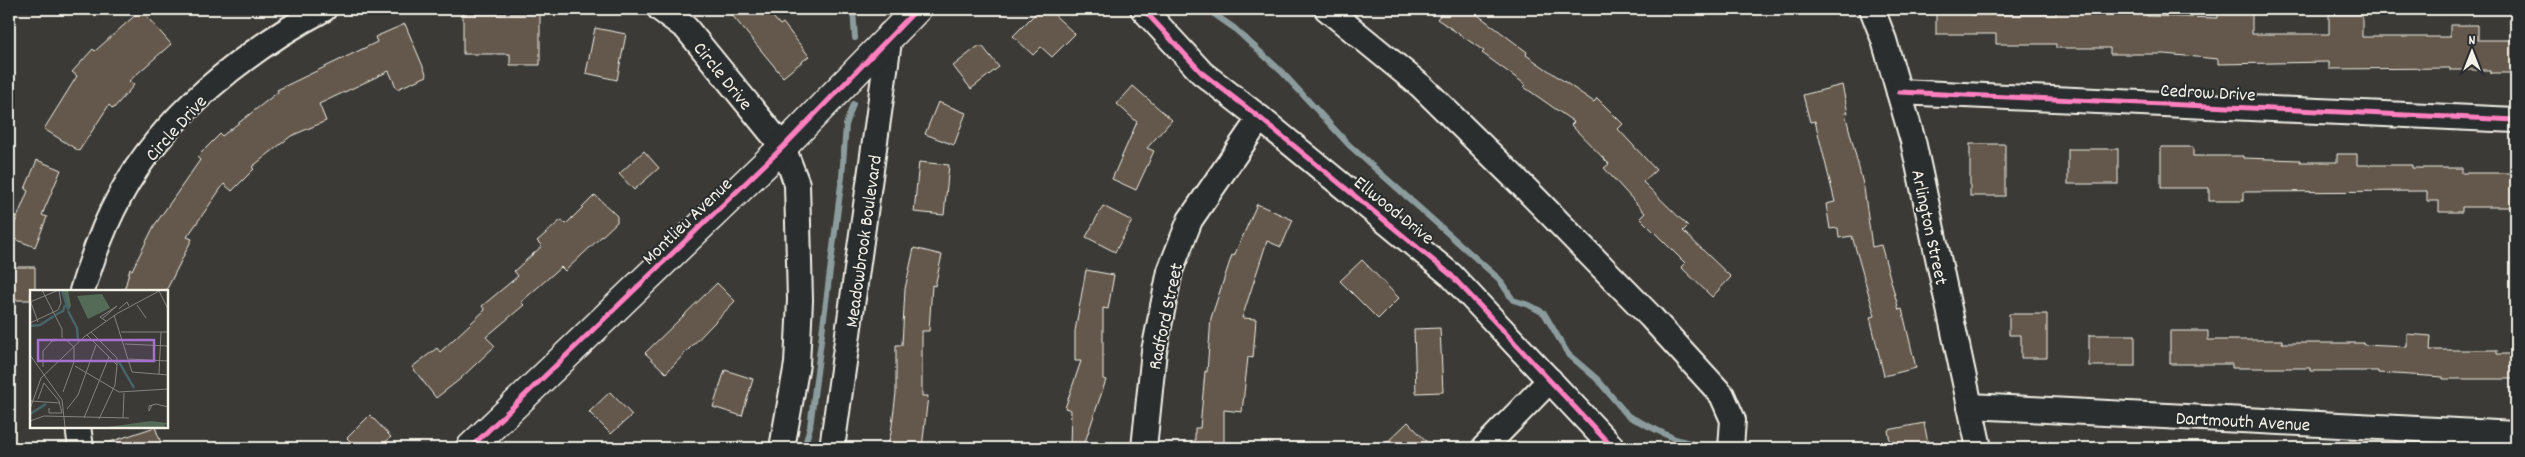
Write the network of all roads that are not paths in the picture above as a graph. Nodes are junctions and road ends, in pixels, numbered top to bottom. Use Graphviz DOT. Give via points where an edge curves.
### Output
graph roads {
  1 [pos="324,9"];
  2 [pos="660,9"];
  3 [pos="917,9"];
  4 [pos="1143,9"];
  5 [pos="1327,9"];
  6 [pos="1872,9"];
  7 [pos="890,34"];
  8 [pos="1898,92"];
  9 [pos="1260,118"];
  10 [pos="2516,120"];
  11 [pos="783,147"];
  12 [pos="82,290"];
  13 [pos="1550,380"];
  14 [pos="1970,406"];
  15 [pos="78,427"];
  16 [pos="2516,434"];
  17 [pos="81,448"];
  18 [pos="470,448"];
  19 [pos="782,448"];
  20 [pos="832,448"];
  21 [pos="1144,448"];
  22 [pos="1484,448"];
  23 [pos="1613,448"];
  24 [pos="1730,448"];
  25 [pos="1979,448"];
  1 -- 12 [label="street, Circle Drive" via="290,27 246,58 187,109 151,150 116,203 97,243"];
  2 -- 11 [label="street, Circle Drive" via="686,28"];
  3 -- 7 [label="street, Montlieu Avenue"];
  4 -- 9 [label="street, Ellwood Drive" via="1202,73"];
  5 -- 24 [label="street" via="1421,86 1650,316 1722,395 1733,420"];
  6 -- 8 [label="street, Arlington Street"];
  7 -- 11 [label="street, Montlieu Avenue" via="837,94"];
  7 -- 20 [label="street, Meadowbrook Boulevard"];
  8 -- 10 [label="street, Cedrow Drive"];
  8 -- 14 [label="street, Arlington Street" via="1913,141"];
  9 -- 13 [label="street, Ellwood Drive" via="1451,275"];
  9 -- 21 [label="street, Radford Street" via="1190,220 1170,271 1154,351"];
  11 -- 18 [label="street, Montlieu Avenue"];
  11 -- 19 [label="street" via="797,184 800,300 797,364"];
  13 -- 22 [label="street"];
  13 -- 23 [label="street, Ellwood Drive"];
  14 -- 16 [label="street, Dartmouth Avenue"];
  14 -- 25 [label="street, Arlington Street"];
  15 -- 17 [label="street"];
}
